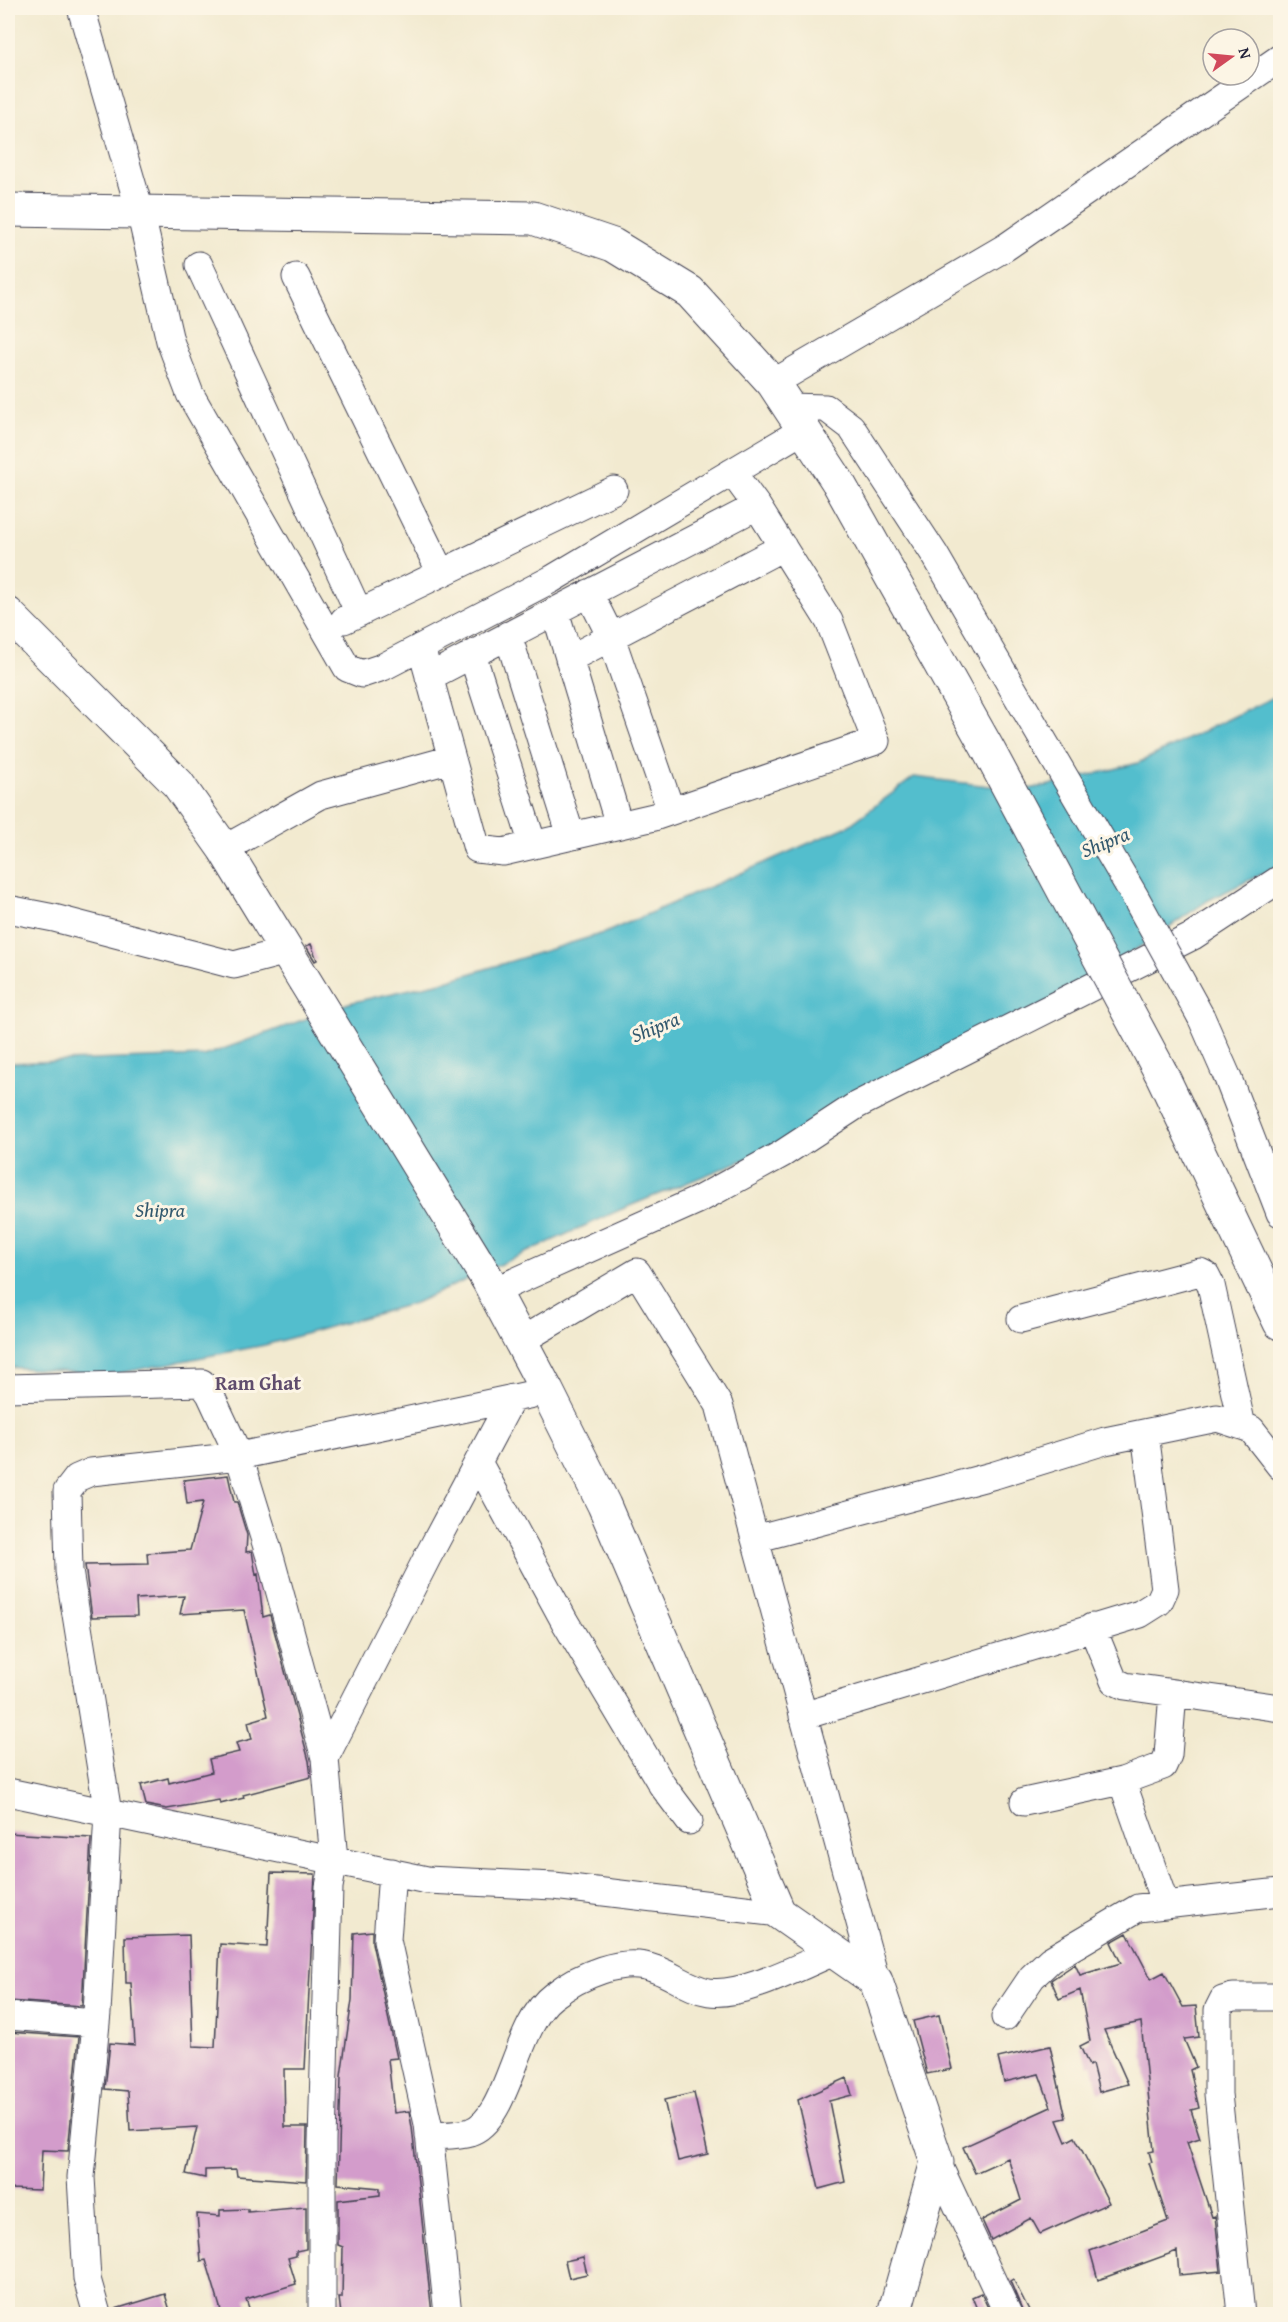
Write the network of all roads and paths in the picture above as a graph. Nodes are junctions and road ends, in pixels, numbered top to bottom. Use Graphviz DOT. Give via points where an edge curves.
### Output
graph roads {
  1 [pos="81,8"];
  2 [pos="1281,58"];
  3 [pos="8,210"];
  4 [pos="140,211"];
  5 [pos="199,265"];
  6 [pos="296,277"];
  7 [pos="788,407"];
  8 [pos="732,472"];
  9 [pos="614,490"];
  10 [pos="757,506"];
  11 [pos="783,547"];
  12 [pos="441,573"];
  13 [pos="589,593"];
  14 [pos="555,611"];
  15 [pos="359,613"];
  16 [pos="8,614"];
  17 [pos="324,630"];
  18 [pos="508,635"];
  19 [pos="611,637"];
  20 [pos="421,647"];
  21 [pos="472,654"];
  22 [pos="569,659"];
  23 [pos="429,676"];
  24 [pos="452,759"];
  25 [pos="671,811"];
  26 [pos="619,825"];
  27 [pos="571,836"];
  28 [pos="532,845"];
  29 [pos="224,849"];
  30 [pos="1281,879"];
  31 [pos="8,909"];
  32 [pos="293,962"];
  33 [pos="1281,1213"];
  34 [pos="491,1286"];
  35 [pos="1022,1319"];
  36 [pos="1281,1323"];
  37 [pos="519,1342"];
  38 [pos="8,1388"];
  39 [pos="547,1391"];
  40 [pos="512,1398"];
  41 [pos="1242,1426"];
  42 [pos="1145,1433"];
  43 [pos="239,1456"];
  44 [pos="478,1462"];
  45 [pos="1281,1466"];
  46 [pos="755,1539"];
  47 [pos="1092,1627"];
  48 [pos="1173,1693"];
  49 [pos="1281,1708"];
  50 [pos="803,1716"];
  51 [pos="325,1758"];
  52 [pos="1122,1781"];
  53 [pos="8,1792"];
  54 [pos="1024,1802"];
  55 [pos="108,1814"];
  56 [pos="689,1821"];
  57 [pos="334,1860"];
  58 [pos="392,1872"];
  59 [pos="1281,1892"];
  60 [pos="1165,1904"];
  61 [pos="779,1913"];
  62 [pos="834,1952"];
  63 [pos="876,1982"];
  64 [pos="1281,1998"];
  65 [pos="8,2016"];
  66 [pos="1005,2017"];
  67 [pos="96,2023"];
  68 [pos="429,2136"];
  69 [pos="937,2162"];
  70 [pos="97,2314"];
  71 [pos="322,2314"];
  72 [pos="448,2314"];
  73 [pos="894,2314"];
  74 [pos="1008,2314"];
  75 [pos="1241,2314"];
  1 -- 4 [label="street"];
  2 -- 7 [label="street" via="1006,247"];
  3 -- 4 [label="main road"];
  4 -- 7 [label="main road" via="533,218 613,245 690,292"];
  4 -- 17 [label="street" via="170,341 190,394"];
  5 -- 15 [label="street"];
  6 -- 12 [label="street"];
  7 -- 8 [label="street"];
  7 -- 33 [label="street, bridge" via="826,408 850,427 935,555 1201,1017"];
  7 -- 36 [label="main road, bridge" via="838,482 989,751 1161,1073"];
  8 -- 10 [label="street"];
  8 -- 20 [label="street" via="552,579"];
  9 -- 12 [label="street"];
  10 -- 11 [label="street"];
  10 -- 13 [label="street"];
  11 -- 19 [label="street"];
  11 -- 25 [label="street" via="829,621 876,741"];
  12 -- 15 [label="street"];
  13 -- 14 [label="street"];
  13 -- 19 [label="street"];
  14 -- 18 [label="street"];
  14 -- 22 [label="street"];
  15 -- 17 [label="street"];
  16 -- 29 [label="main road" via="178,784"];
  17 -- 20 [label="street" via="346,668 362,674"];
  18 -- 21 [label="street"];
  18 -- 27 [label="street"];
  19 -- 22 [label="street"];
  19 -- 25 [label="street"];
  20 -- 23 [label="street"];
  21 -- 23 [label="street"];
  21 -- 28 [label="street"];
  22 -- 26 [label="street"];
  23 -- 24 [label="street"];
  24 -- 28 [label="street" via="477,849 503,852"];
  24 -- 29 [label="street" via="321,795"];
  25 -- 26 [label="street"];
  26 -- 27 [label="street"];
  27 -- 28 [label="street"];
  29 -- 32 [label="main road"];
  30 -- 34 [label="street" via="1193,936 857,1105 782,1154 698,1200"];
  31 -- 32 [label="street" via="234,965"];
  32 -- 34 [label="main road"];
  34 -- 37 [label="main road"];
  35 -- 41 [label="street" via="1200,1272 1211,1285"];
  37 -- 39 [label="main road"];
  37 -- 46 [label="street" via="637,1272 719,1405"];
  38 -- 43 [label="street" via="202,1383"];
  39 -- 40 [label="street"];
  39 -- 61 [label="main road" via="604,1505"];
  40 -- 43 [label="street"];
  40 -- 44 [label="street"];
  41 -- 42 [label="street" via="1217,1418"];
  41 -- 45 [label="street" via="1251,1429"];
  42 -- 46 [label="street"];
  42 -- 47 [label="street" via="1165,1589 1159,1602 1140,1614"];
  43 -- 51 [label="street"];
  43 -- 55 [label="street" via="91,1472 77,1479 67,1491 69,1571"];
  44 -- 51 [label="street"];
  44 -- 56 [label="street" via="565,1622 662,1785"];
  46 -- 50 [label="street"];
  47 -- 48 [label="street" via="1114,1682"];
  47 -- 50 [label="street"];
  48 -- 49 [label="street"];
  48 -- 52 [label="street" via="1168,1755 1163,1766"];
  50 -- 63 [label="street"];
  51 -- 57 [label="street"];
  52 -- 54 [label="street"];
  52 -- 60 [label="street"];
  53 -- 55 [label="street"];
  55 -- 57 [label="street"];
  55 -- 67 [label="street"];
  57 -- 58 [label="street"];
  57 -- 71 [label="street" via="329,1887 322,2107"];
  58 -- 61 [label="street" via="427,1880 554,1886"];
  58 -- 68 [label="street" via="387,1940"];
  59 -- 60 [label="street"];
  60 -- 66 [label="street" via="1127,1913 1050,1960 1032,1977"];
  61 -- 62 [label="main road"];
  62 -- 63 [label="main road"];
  62 -- 68 [label="street" via="741,1989 710,1992 638,1964 591,1973 552,1996 535,2014 492,2116 471,2132"];
  63 -- 69 [label="main road"];
  64 -- 75 [label="street" via="1233,1997 1223,2000 1218,2010 1218,2094"];
  65 -- 67 [label="street"];
  67 -- 70 [label="street" via="81,2177 87,2279"];
  68 -- 72 [label="street"];
  69 -- 73 [label="main road"];
  69 -- 74 [label="street"];
}
